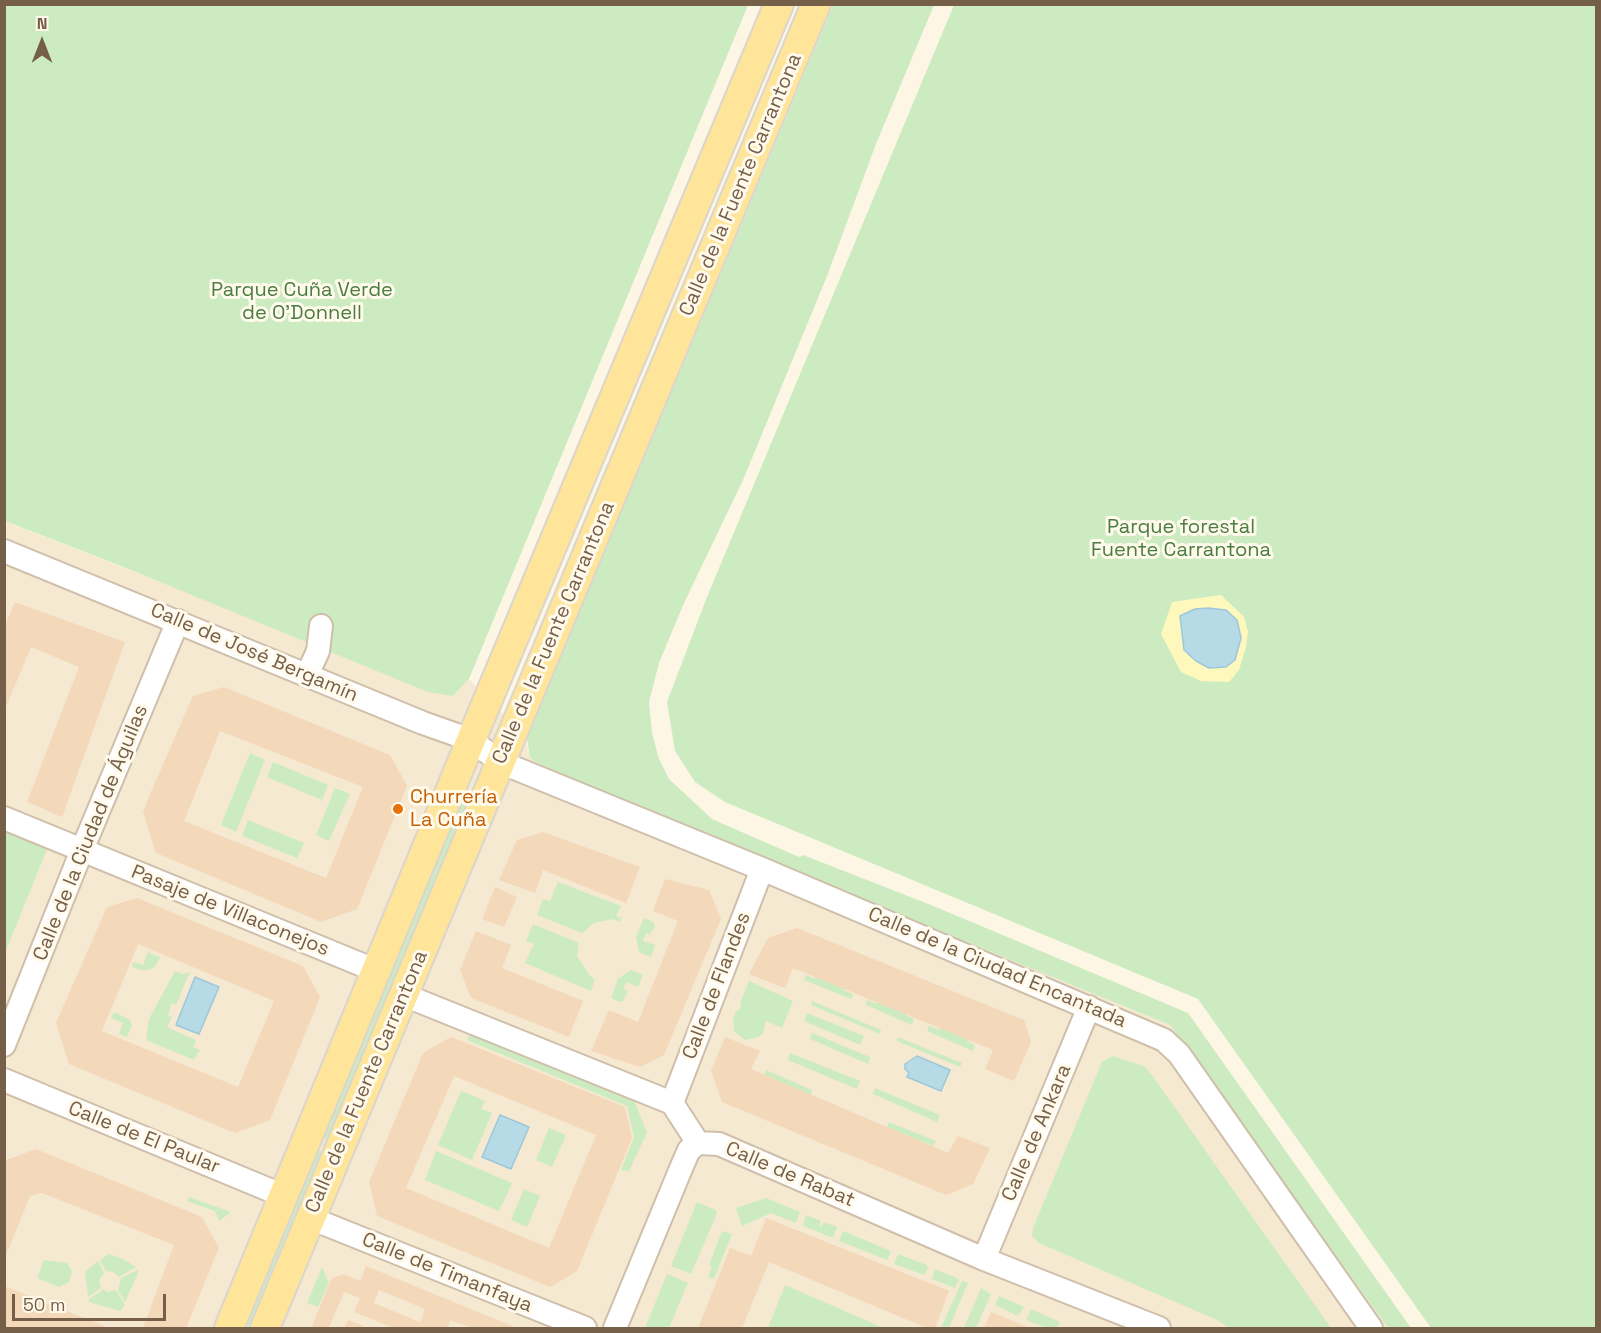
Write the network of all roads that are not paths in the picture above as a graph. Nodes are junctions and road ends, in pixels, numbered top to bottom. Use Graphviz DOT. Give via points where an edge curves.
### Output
graph roads {
  1 [pos="779,4"];
  2 [pos="816,4"];
  3 [pos="4,551"];
  4 [pos="178,621"];
  5 [pos="321,626"];
  6 [pos="307,675"];
  7 [pos="471,741"];
  8 [pos="500,762"];
  9 [pos="4,818"];
  10 [pos="82,850"];
  11 [pos="762,869"];
  12 [pos="377,971"];
  13 [pos="404,995"];
  14 [pos="1089,1007"];
  15 [pos="4,1045"];
  16 [pos="4,1080"];
  17 [pos="672,1103"];
  18 [pos="698,1143"];
  19 [pos="284,1196"];
  20 [pos="310,1218"];
  21 [pos="984,1259"];
  22 [pos="229,1329"];
  23 [pos="265,1329"];
  24 [pos="585,1329"];
  25 [pos="615,1329"];
  26 [pos="1158,1329"];
  27 [pos="1371,1329"];
  1 -- 7 [label="main road, Calle de la Fuente Carrantona"];
  2 -- 8 [label="main road, Calle de la Fuente Carrantona"];
  3 -- 4 [label="street, Calle de José Bergamín"];
  4 -- 6 [label="street, Calle de José Bergamín"];
  4 -- 10 [label="street, Calle de la Ciudad de Águilas"];
  5 -- 6 [label="street" via="320,645"];
  6 -- 7 [label="street, Calle de José Bergamín"];
  7 -- 8 [label="street, Calle de José Bergamín"];
  7 -- 12 [label="main road, Calle de la Fuente Carrantona"];
  8 -- 11 [label="street, Calle de la Ciudad Encantada"];
  8 -- 13 [label="main road, Calle de la Fuente Carrantona"];
  9 -- 10 [label="street, Pasaje de Villaconejos"];
  10 -- 12 [label="street, Pasaje de Villaconejos"];
  10 -- 15 [label="street, Calle de la Ciudad de Águilas"];
  11 -- 14 [label="street, Calle de la Ciudad Encantada"];
  11 -- 17 [label="street, Calle de Flandes"];
  12 -- 19 [label="main road, Calle de la Fuente Carrantona"];
  13 -- 17 [label="street"];
  13 -- 20 [label="main road, Calle de la Fuente Carrantona"];
  14 -- 21 [label="street, Calle de Ankara"];
  14 -- 27 [label="street, Calle de la Ciudad Encantada" via="1145,1030 1179,1054"];
  16 -- 19 [label="street, Calle de El Paular"];
  17 -- 18 [label="street, Calle de Rabat"];
  18 -- 21 [label="street, Calle de Rabat" via="719,1144"];
  18 -- 25 [label="street" via="682,1166"];
  19 -- 22 [label="main road, Calle de la Fuente Carrantona"];
  20 -- 23 [label="main road, Calle de la Fuente Carrantona"];
  20 -- 24 [label="street, Calle de Timanfaya"];
  21 -- 26 [label="street, Calle de Rabat"];
}
